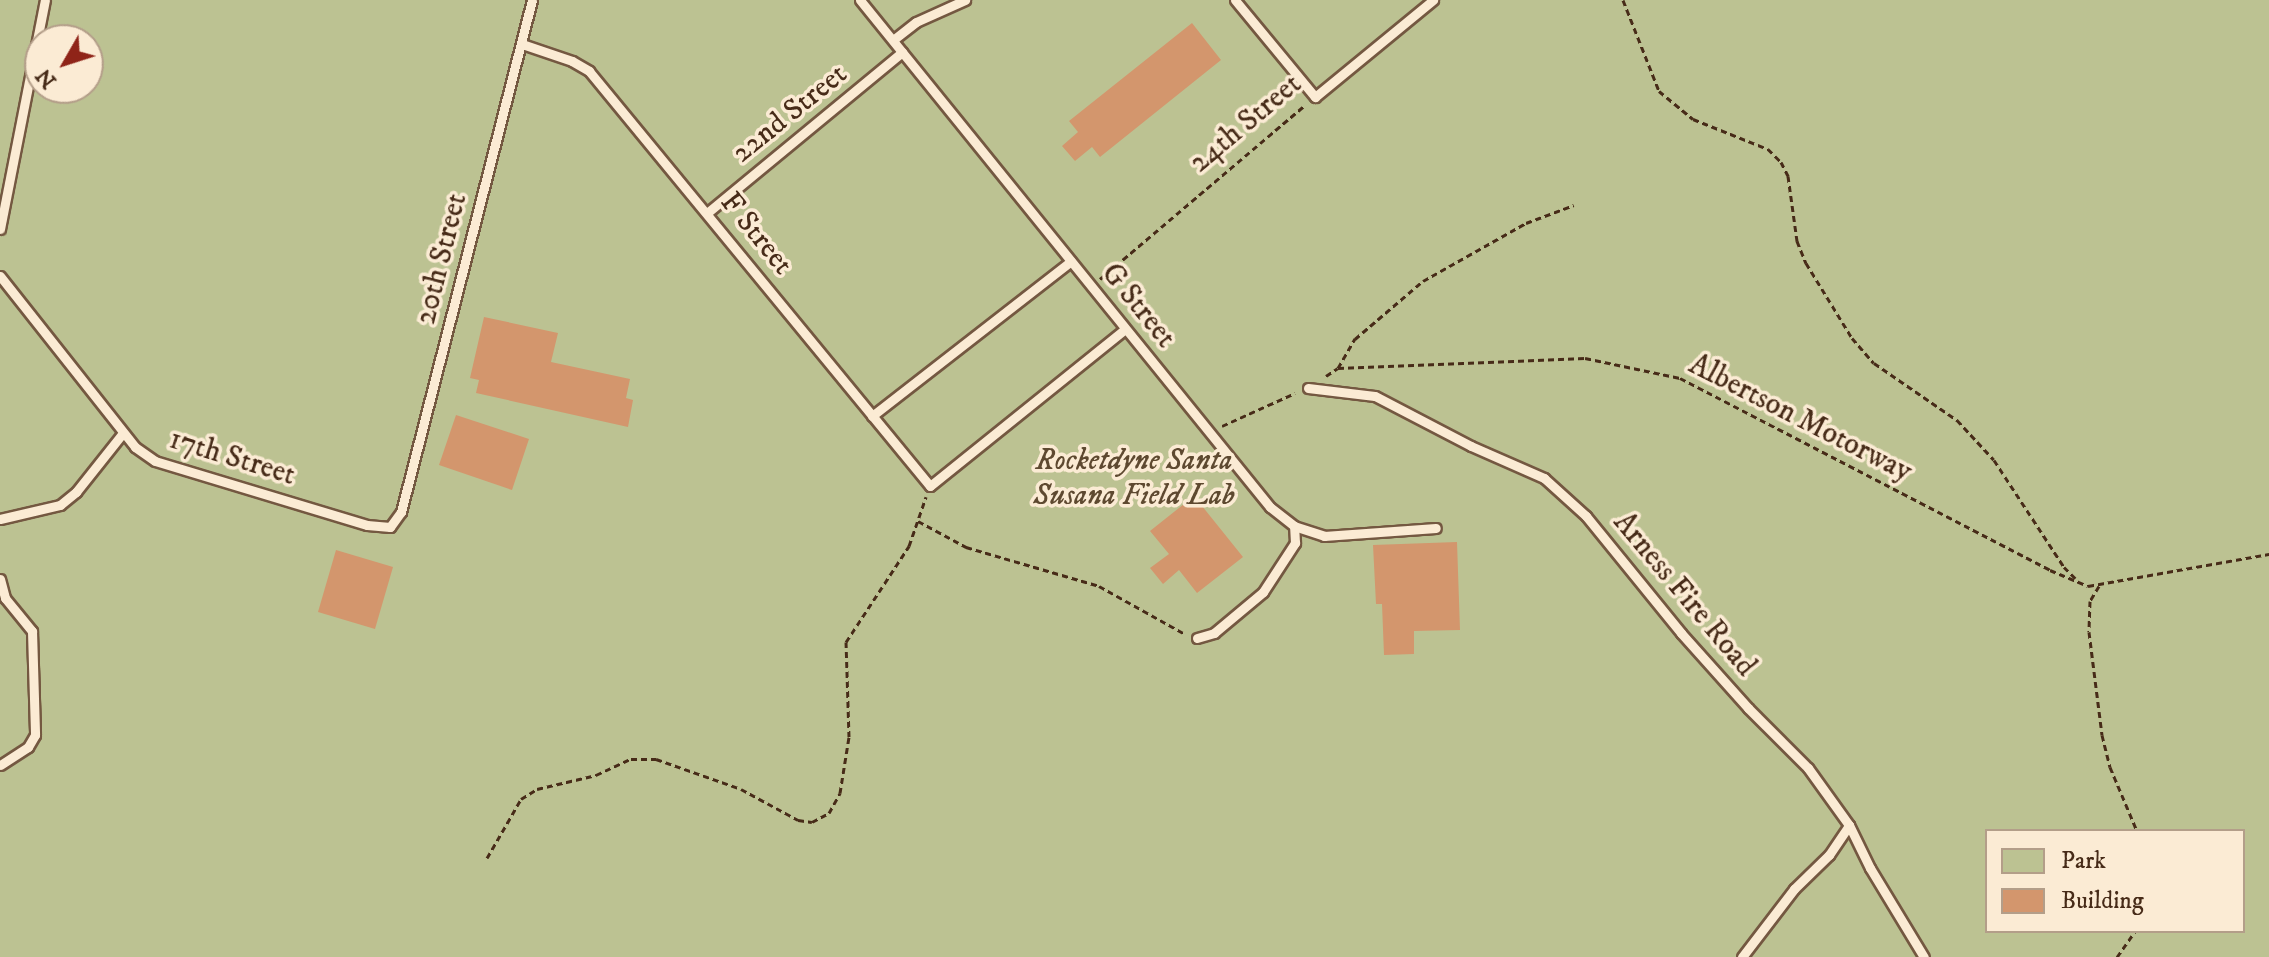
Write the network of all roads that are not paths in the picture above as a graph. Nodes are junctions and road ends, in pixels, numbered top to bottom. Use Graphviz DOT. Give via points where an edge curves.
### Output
graph roads {
  1 [pos="45,0"];
  2 [pos="532,0"];
  3 [pos="860,0"];
  4 [pos="965,0"];
  5 [pos="1235,0"];
  6 [pos="1433,0"];
  7 [pos="893,40"];
  8 [pos="522,44"];
  9 [pos="902,52"];
  10 [pos="707,213"];
  11 [pos="0,229"];
  12 [pos="1071,261"];
  13 [pos="0,276"];
  14 [pos="1125,329"];
  15 [pos="1308,388"];
  16 [pos="872,416"];
  17 [pos="123,433"];
  18 [pos="0,519"];
  19 [pos="1294,526"];
  20 [pos="390,527"];
  21 [pos="1436,528"];
  22 [pos="0,579"];
  23 [pos="1197,638"];
  24 [pos="0,765"];
  25 [pos="1849,825"];
  26 [pos="1742,957"];
  27 [pos="1924,957"];
  1 -- 11 [label="lane"];
  2 -- 8 [label="lane, 20th Street"];
  3 -- 7 [label="lane, G Street"];
  4 -- 7 [label="lane" via="916,22"];
  5 -- 6 [label="lane, 24th Street" via="1315,97"];
  7 -- 9 [label="lane, G Street"];
  8 -- 10 [label="lane, F Street" via="589,71"];
  8 -- 20 [label="lane, 20th Street" via="401,512"];
  9 -- 10 [label="lane, 22nd Street"];
  9 -- 12 [label="lane, G Street"];
  10 -- 16 [label="lane, F Street"];
  12 -- 14 [label="lane, G Street"];
  12 -- 16 [label="lane"];
  13 -- 17 [label="lane, 17th Street"];
  14 -- 16 [label="lane, F Street" via="930,486"];
  14 -- 19 [label="lane, G Street" via="1270,507"];
  15 -- 25 [label="lane, Arness Fire Road" via="1375,396 1544,478 1586,516 1710,665 1808,768"];
  17 -- 18 [label="lane" via="60,505"];
  17 -- 20 [label="lane, 17th Street" via="155,461 367,525"];
  19 -- 21 [label="lane, G Street" via="1324,536"];
  19 -- 23 [label="lane" via="1295,543 1263,592 1214,633"];
  22 -- 24 [label="lane" via="5,598 32,631 35,735 28,747"];
  25 -- 26 [label="lane"];
  25 -- 27 [label="lane, Arness Fire Road"];
}
